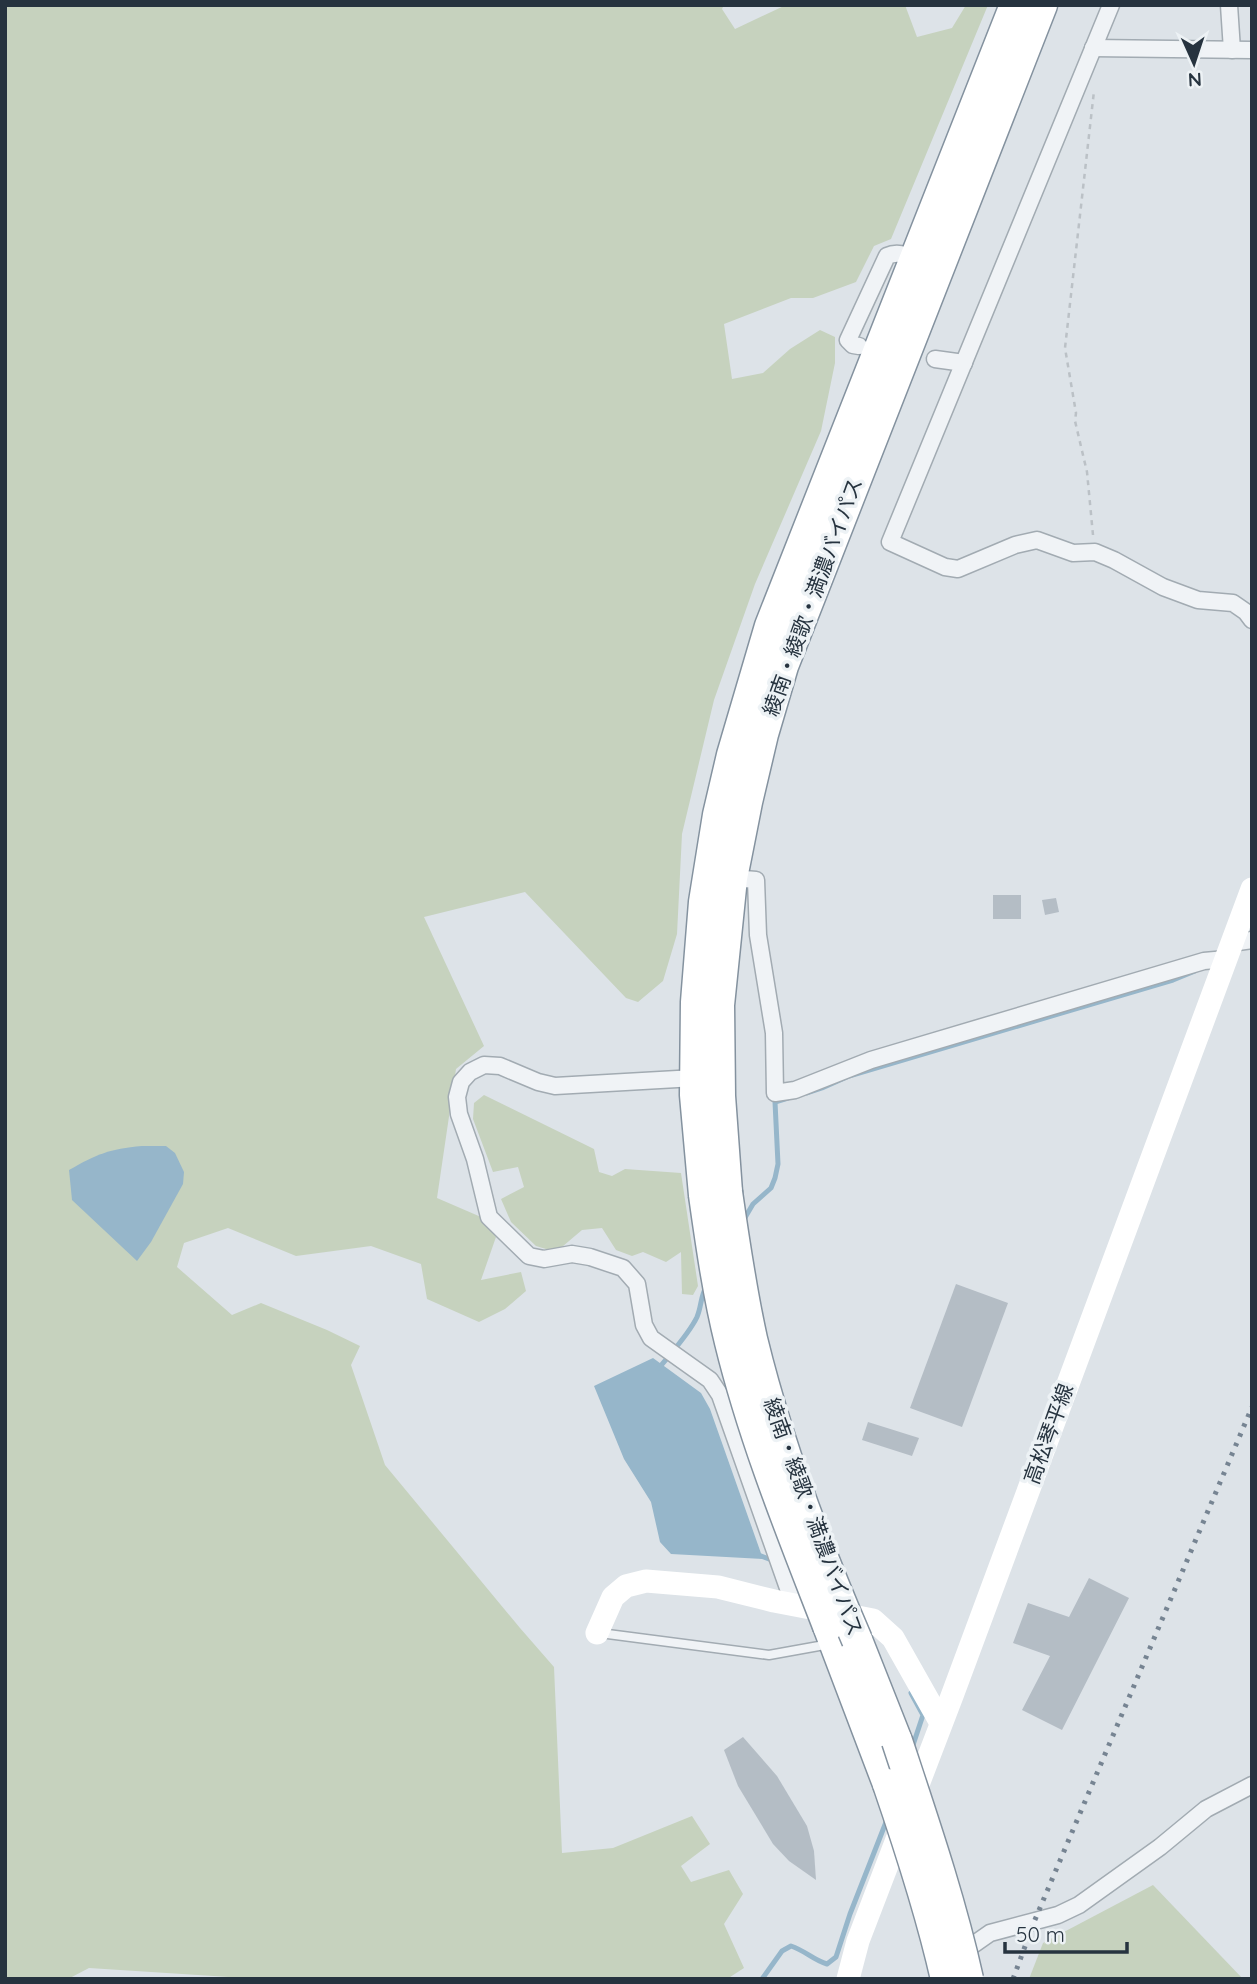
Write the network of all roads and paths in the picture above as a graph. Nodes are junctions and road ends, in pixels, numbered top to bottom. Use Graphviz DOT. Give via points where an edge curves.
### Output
graph roads {
  1 [pos="1015,5"];
  2 [pos="1042,5"];
  3 [pos="1111,5"];
  4 [pos="1229,5"];
  5 [pos="1094,48"];
  6 [pos="1232,50"];
  7 [pos="1252,50"];
  8 [pos="1095,87"];
  9 [pos="926,265"];
  10 [pos="859,346"];
  11 [pos="935,359"];
  12 [pos="964,363"];
  13 [pos="1094,552"];
  14 [pos="1252,620"];
  15 [pos="732,878"];
  16 [pos="1252,889"];
  17 [pos="1236,948"];
  18 [pos="695,1078"];
  19 [pos="716,1194"];
  20 [pos="794,1605"];
  21 [pos="597,1633"];
  22 [pos="840,1636"];
  23 [pos="941,1723"];
  24 [pos="1252,1785"];
  25 [pos="848,1979"];
  26 [pos="936,1979"];
  27 [pos="946,1979"];
  28 [pos="968,1979"];
  1 -- 9 [label="highway, 綾南・綾歌・満濃バイパス"];
  2 -- 9 [label="highway, 綾南・綾歌・満濃バイパス"];
  3 -- 5 [label="street"];
  4 -- 6 [label="street"];
  5 -- 6 [label="street"];
  5 -- 12 [label="street"];
  6 -- 7 [label="street"];
  8 -- 13 [label="path" via="1065,348 1087,472"];
  9 -- 10 [label="street" via="901,254 887,256 848,340"];
  9 -- 15 [label="highway, 綾南・綾歌・満濃バイパス" via="783,666 763,734"];
  9 -- 18 [label="highway, 綾南・綾歌・満濃バイパス" via="770,626 732,755 704,902"];
  11 -- 12 [label="street"];
  12 -- 13 [label="street" via="890,542 945,568 958,569 1037,540 1073,553"];
  13 -- 14 [label="street" via="1198,600 1233,603"];
  15 -- 17 [label="street" via="756,880 758,936 774,1033 775,1093"];
  15 -- 19 [label="highway, 綾南・綾歌・満濃バイパス" via="719,1005"];
  16 -- 17 [label="main road, 高松琴平線"];
  17 -- 23 [label="main road, 高松琴平線"];
  18 -- 19 [label="highway, 綾南・綾歌・満濃バイパス"];
  18 -- 20 [label="street" via="555,1086 500,1066 484,1065 461,1082 457,1097 489,1217 529,1256 544,1259 572,1254 623,1268 637,1283 644,1325 651,1338 710,1380 720,1395"];
  19 -- 22 [label="highway, 綾南・綾歌・満濃バイパス, bridge" via="770,1401 835,1589"];
  20 -- 21 [label="main road" via="718,1587 646,1581 626,1586 613,1597"];
  20 -- 23 [label="main road" via="873,1620 893,1638"];
  21 -- 22 [label="lane" via="769,1655"];
  22 -- 27 [label="highway, 綾南・綾歌・満濃バイパス, bridge" via="920,1876"];
  22 -- 28 [label="highway, 綾南・綾歌・満濃バイパス, bridge" via="897,1741 957,1927"];
  23 -- 25 [label="main road, 高松琴平線" via="858,1941"];
  24 -- 26 [label="street" via="1206,1810 1079,1905 1058,1916 990,1934"];
}
